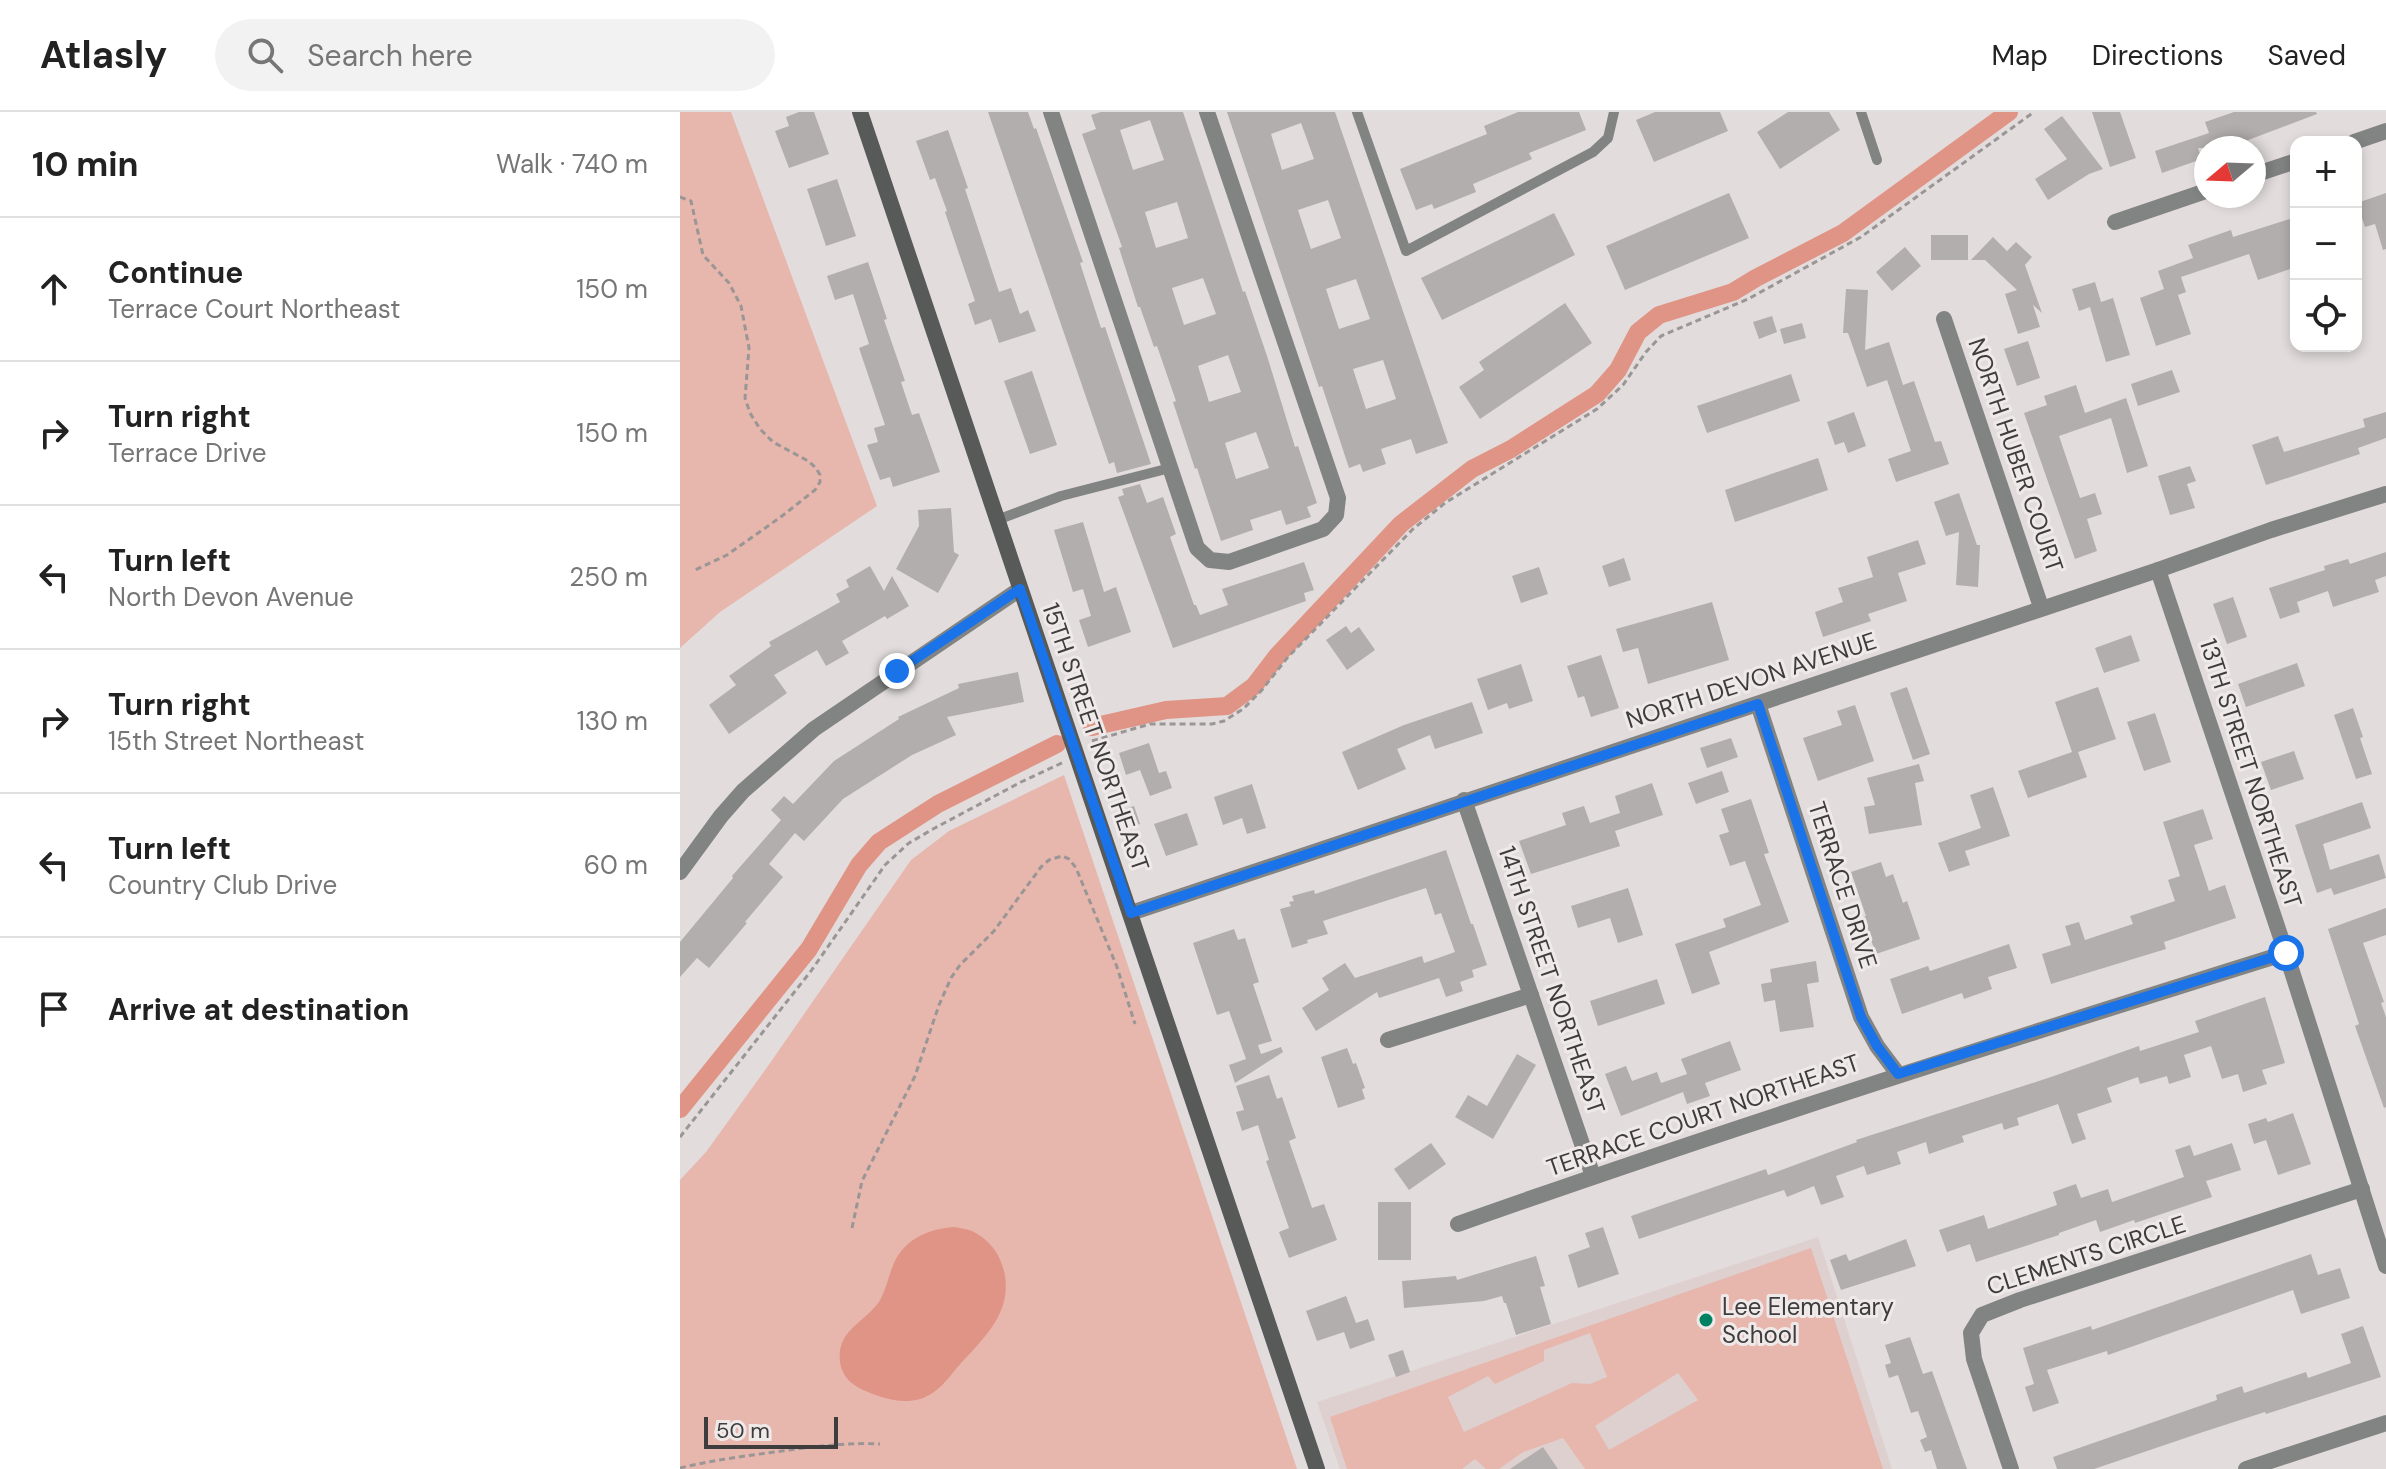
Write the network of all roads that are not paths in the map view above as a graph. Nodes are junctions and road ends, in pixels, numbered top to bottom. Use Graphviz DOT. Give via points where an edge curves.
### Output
graph roads {
  1 [pos="860,112"];
  2 [pos="1051,112"];
  3 [pos="1207,112"];
  4 [pos="1357,112"];
  5 [pos="1614,112"];
  6 [pos="1861,112"];
  7 [pos="2386,131"];
  8 [pos="2362,139"];
  9 [pos="1877,160"];
  10 [pos="2290,163"];
  11 [pos="2266,171"];
  12 [pos="2194,195"];
  13 [pos="2115,222"];
  14 [pos="1944,319"];
  15 [pos="1170,468"];
  16 [pos="2386,494"];
  17 [pos="997,520"];
  18 [pos="2158,570"];
  19 [pos="1020,589"];
  20 [pos="2041,607"];
  21 [pos="1758,704"];
  22 [pos="1464,800"];
  23 [pos="680,872"];
  24 [pos="1131,913"];
  25 [pos="2286,953"];
  26 [pos="1531,995"];
  27 [pos="1388,1040"];
  28 [pos="1898,1074"];
  29 [pos="1593,1176"];
  30 [pos="2362,1189"];
  31 [pos="1458,1224"];
  32 [pos="2386,1266"];
  33 [pos="2386,1423"];
  34 [pos="1317,1469"];
  35 [pos="2011,1469"];
  36 [pos="2246,1469"];
  1 -- 17 [label="street, 15TH STREET NORTHEAST"];
  2 -- 15 [label="street"];
  3 -- 15 [label="street" via="1338,498 1336,515 1323,529 1229,562 1210,560 1197,548"];
  4 -- 5 [label="lane" via="1406,251 1593,152 1608,138"];
  6 -- 9 [label="lane"];
  7 -- 8 [label="street"];
  10 -- 11 [label="street"];
  12 -- 13 [label="street"];
  14 -- 20 [label="street, NORTH HUBER COURT"];
  15 -- 17 [label="lane" via="1061,496"];
  16 -- 18 [label="street, NORTH DEVON AVENUE"];
  17 -- 19 [label="street, 15TH STREET NORTHEAST"];
  18 -- 20 [label="street, NORTH DEVON AVENUE"];
  18 -- 25 [label="street, 13TH STREET NORTHEAST"];
  19 -- 23 [label="street" via="814,729 743,791"];
  19 -- 24 [label="street, 15TH STREET NORTHEAST"];
  20 -- 21 [label="street, NORTH DEVON AVENUE"];
  21 -- 22 [label="street, NORTH DEVON AVENUE"];
  21 -- 28 [label="street, TERRACE DRIVE" via="1861,1017"];
  22 -- 24 [label="street, NORTH DEVON AVENUE"];
  22 -- 26 [label="street, 14TH STREET NORTHEAST"];
  24 -- 34 [label="street, 15TH STREET NORTHEAST"];
  25 -- 28 [label="street, TERRACE COURT NORTHEAST"];
  25 -- 30 [label="street, 13TH STREET NORTHEAST"];
  26 -- 27 [label="street"];
  26 -- 29 [label="street, 14TH STREET NORTHEAST"];
  28 -- 29 [label="street, TERRACE COURT NORTHEAST"];
  29 -- 31 [label="street, TERRACE COURT NORTHEAST"];
  30 -- 32 [label="street, 13TH STREET NORTHEAST"];
  30 -- 35 [label="street, CLEMENTS CIRCLE" via="1982,1315 1971,1333 1974,1359"];
  33 -- 36 [label="street"];
}
